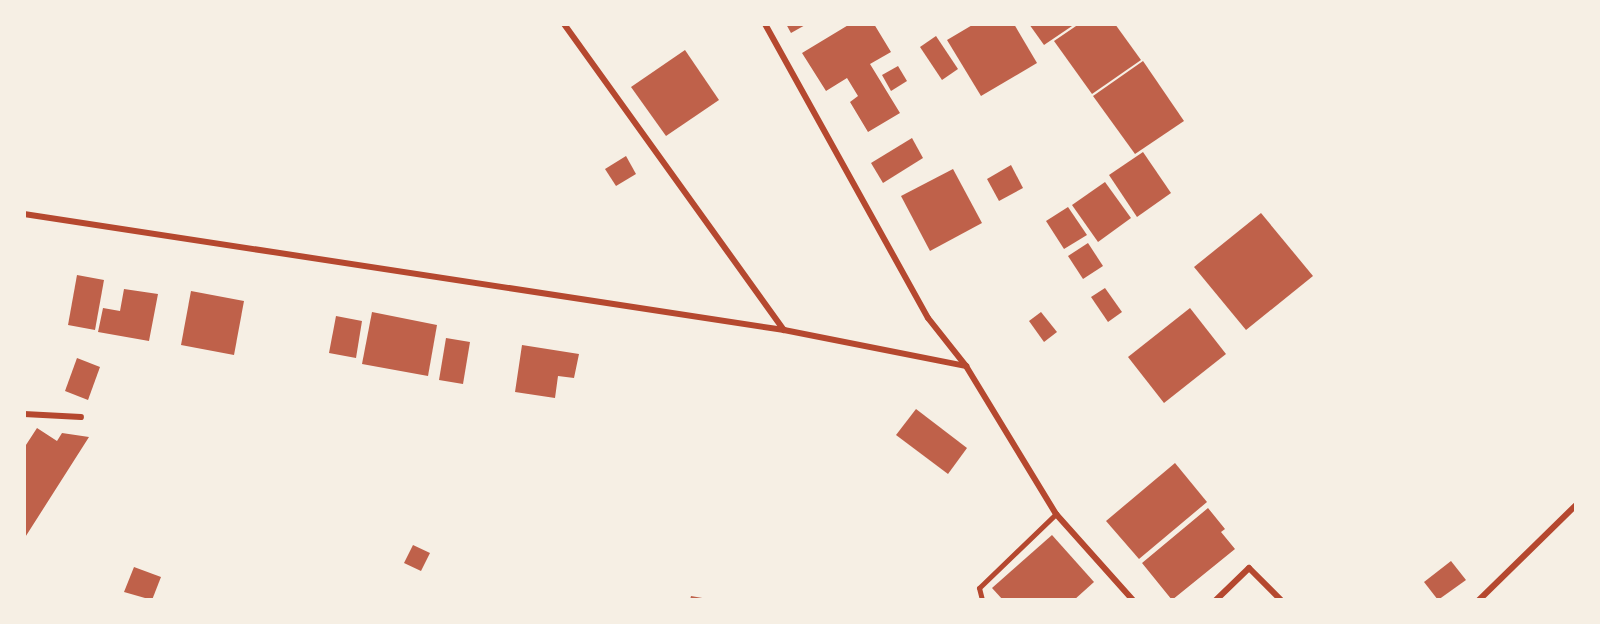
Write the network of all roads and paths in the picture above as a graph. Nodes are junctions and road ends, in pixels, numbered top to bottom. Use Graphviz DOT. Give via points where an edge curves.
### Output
graph roads {
  1 [pos="564,24"];
  2 [pos="765,24"];
  3 [pos="24,214"];
  4 [pos="784,330"];
  5 [pos="966,366"];
  6 [pos="24,414"];
  7 [pos="81,417"];
  8 [pos="1576,505"];
  9 [pos="1056,514"];
  10 [pos="982,600"];
  11 [pos="1133,600"];
  12 [pos="1215,600"];
  13 [pos="1281,600"];
  14 [pos="1479,600"];
  1 -- 4 [label="street"];
  2 -- 5 [label="street" via="928,318"];
  3 -- 4 [label="street"];
  4 -- 5 [label="street"];
  5 -- 9 [label="street"];
  6 -- 7 [label="street"];
  8 -- 14 [label="street"];
  9 -- 10 [label="lane" via="979,588"];
  9 -- 11 [label="street"];
  12 -- 13 [label="street" via="1249,568"];
}
